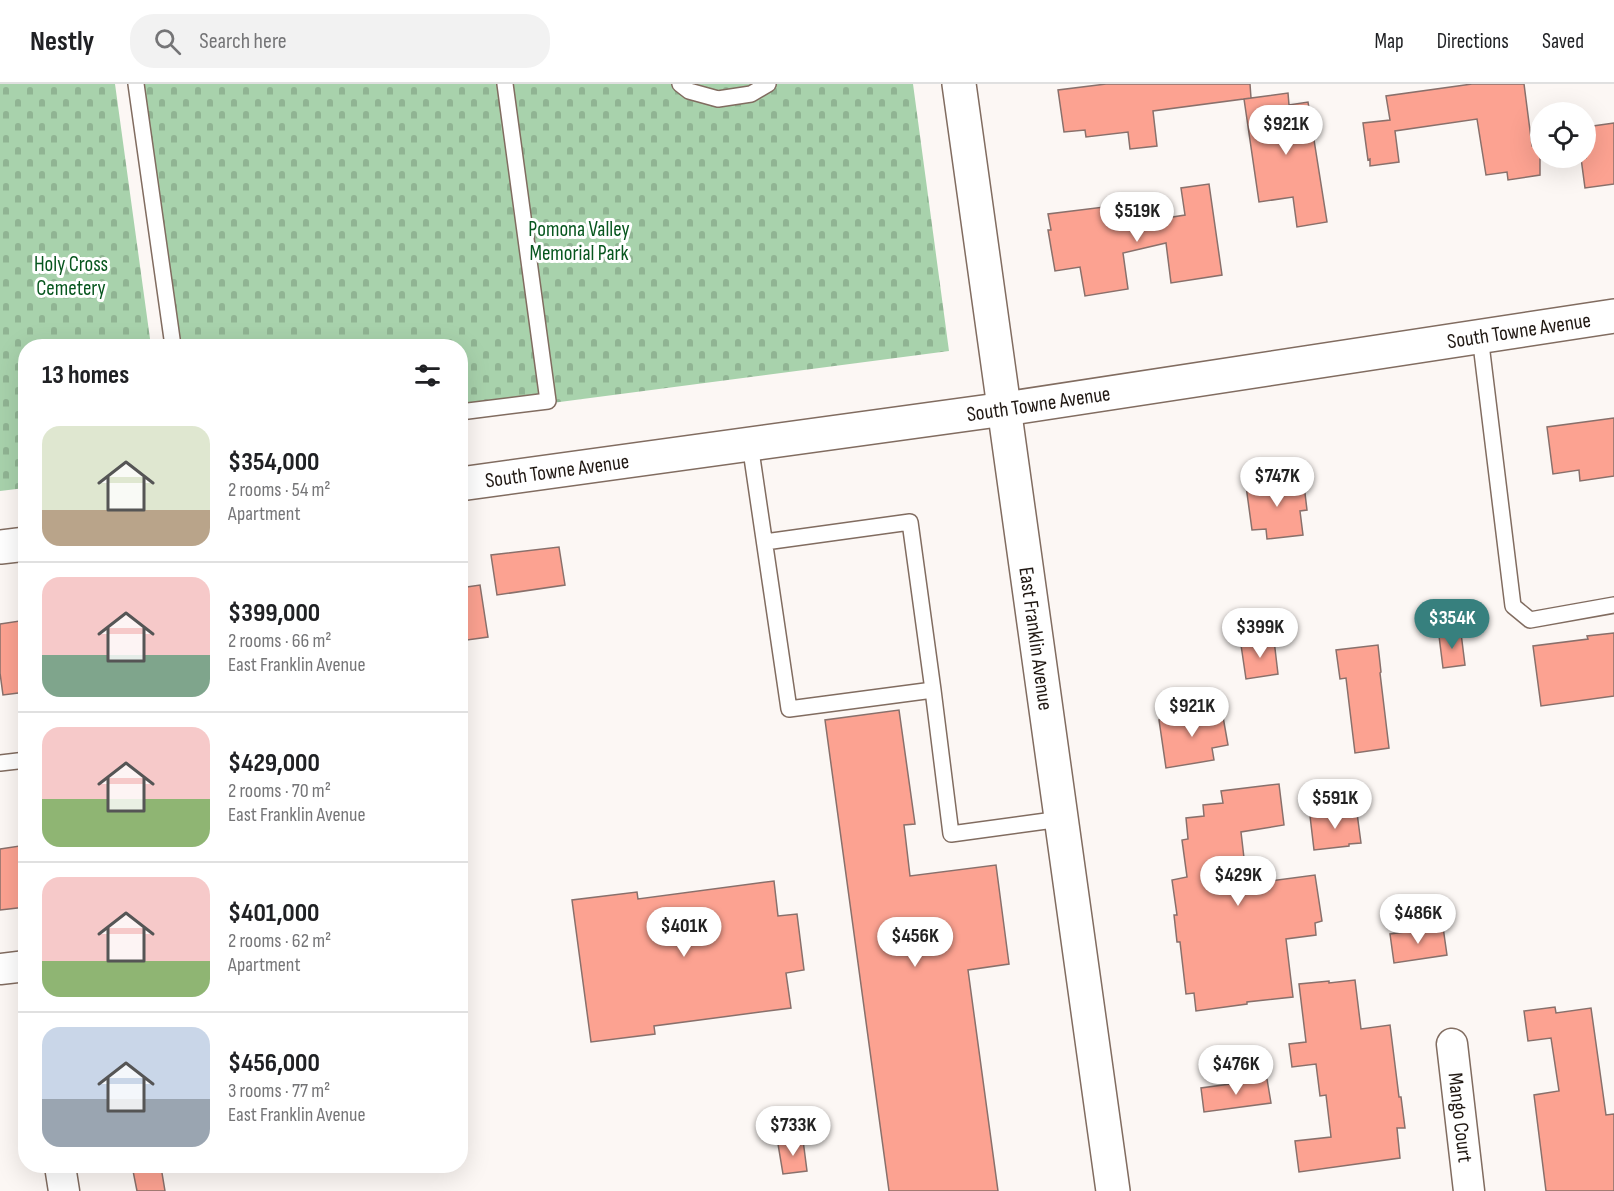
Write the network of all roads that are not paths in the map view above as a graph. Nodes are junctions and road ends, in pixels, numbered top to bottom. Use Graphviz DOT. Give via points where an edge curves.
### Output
graph roads {
  1 [pos="136,84"];
  2 [pos="505,84"];
  3 [pos="680,84"];
  4 [pos="768,84"];
  5 [pos="959,84"];
  6 [pos="1614,316"];
  7 [pos="1480,336"];
  8 [pos="172,339"];
  9 [pos="1005,409"];
  10 [pos="468,411"];
  11 [pos="750,444"];
  12 [pos="468,483"];
  13 [pos="765,542"];
  14 [pos="18,545"];
  15 [pos="0,547"];
  16 [pos="1614,605"];
  17 [pos="933,690"];
  18 [pos="18,761"];
  19 [pos="0,763"];
  20 [pos="1061,819"];
  21 [pos="18,967"];
  22 [pos="0,969"];
  23 [pos="1452,1044"];
  24 [pos="61,1173"];
  25 [pos="64,1191"];
  26 [pos="1113,1191"];
  27 [pos="1469,1191"];
  1 -- 8 [label="lane"];
  2 -- 10 [label="lane" via="548,401"];
  3 -- 4 [label="lane" via="689,91 718,99 751,94"];
  5 -- 9 [label="street, East Franklin Avenue"];
  6 -- 7 [label="street, South Towne Avenue"];
  7 -- 9 [label="street, South Towne Avenue"];
  7 -- 16 [label="lane" via="1513,606 1530,620"];
  9 -- 11 [label="street, South Towne Avenue"];
  9 -- 20 [label="street, East Franklin Avenue"];
  11 -- 12 [label="street, South Towne Avenue"];
  11 -- 13 [label="lane"];
  13 -- 17 [label="lane" via="789,709"];
  13 -- 17 [label="lane" via="910,522"];
  14 -- 15 [label="street"];
  17 -- 20 [label="lane" via="951,834"];
  18 -- 19 [label="lane"];
  20 -- 26 [label="street, East Franklin Avenue"];
  21 -- 22 [label="street"];
  23 -- 27 [label="street, Mango Court"];
  24 -- 25 [label="street"];
}
